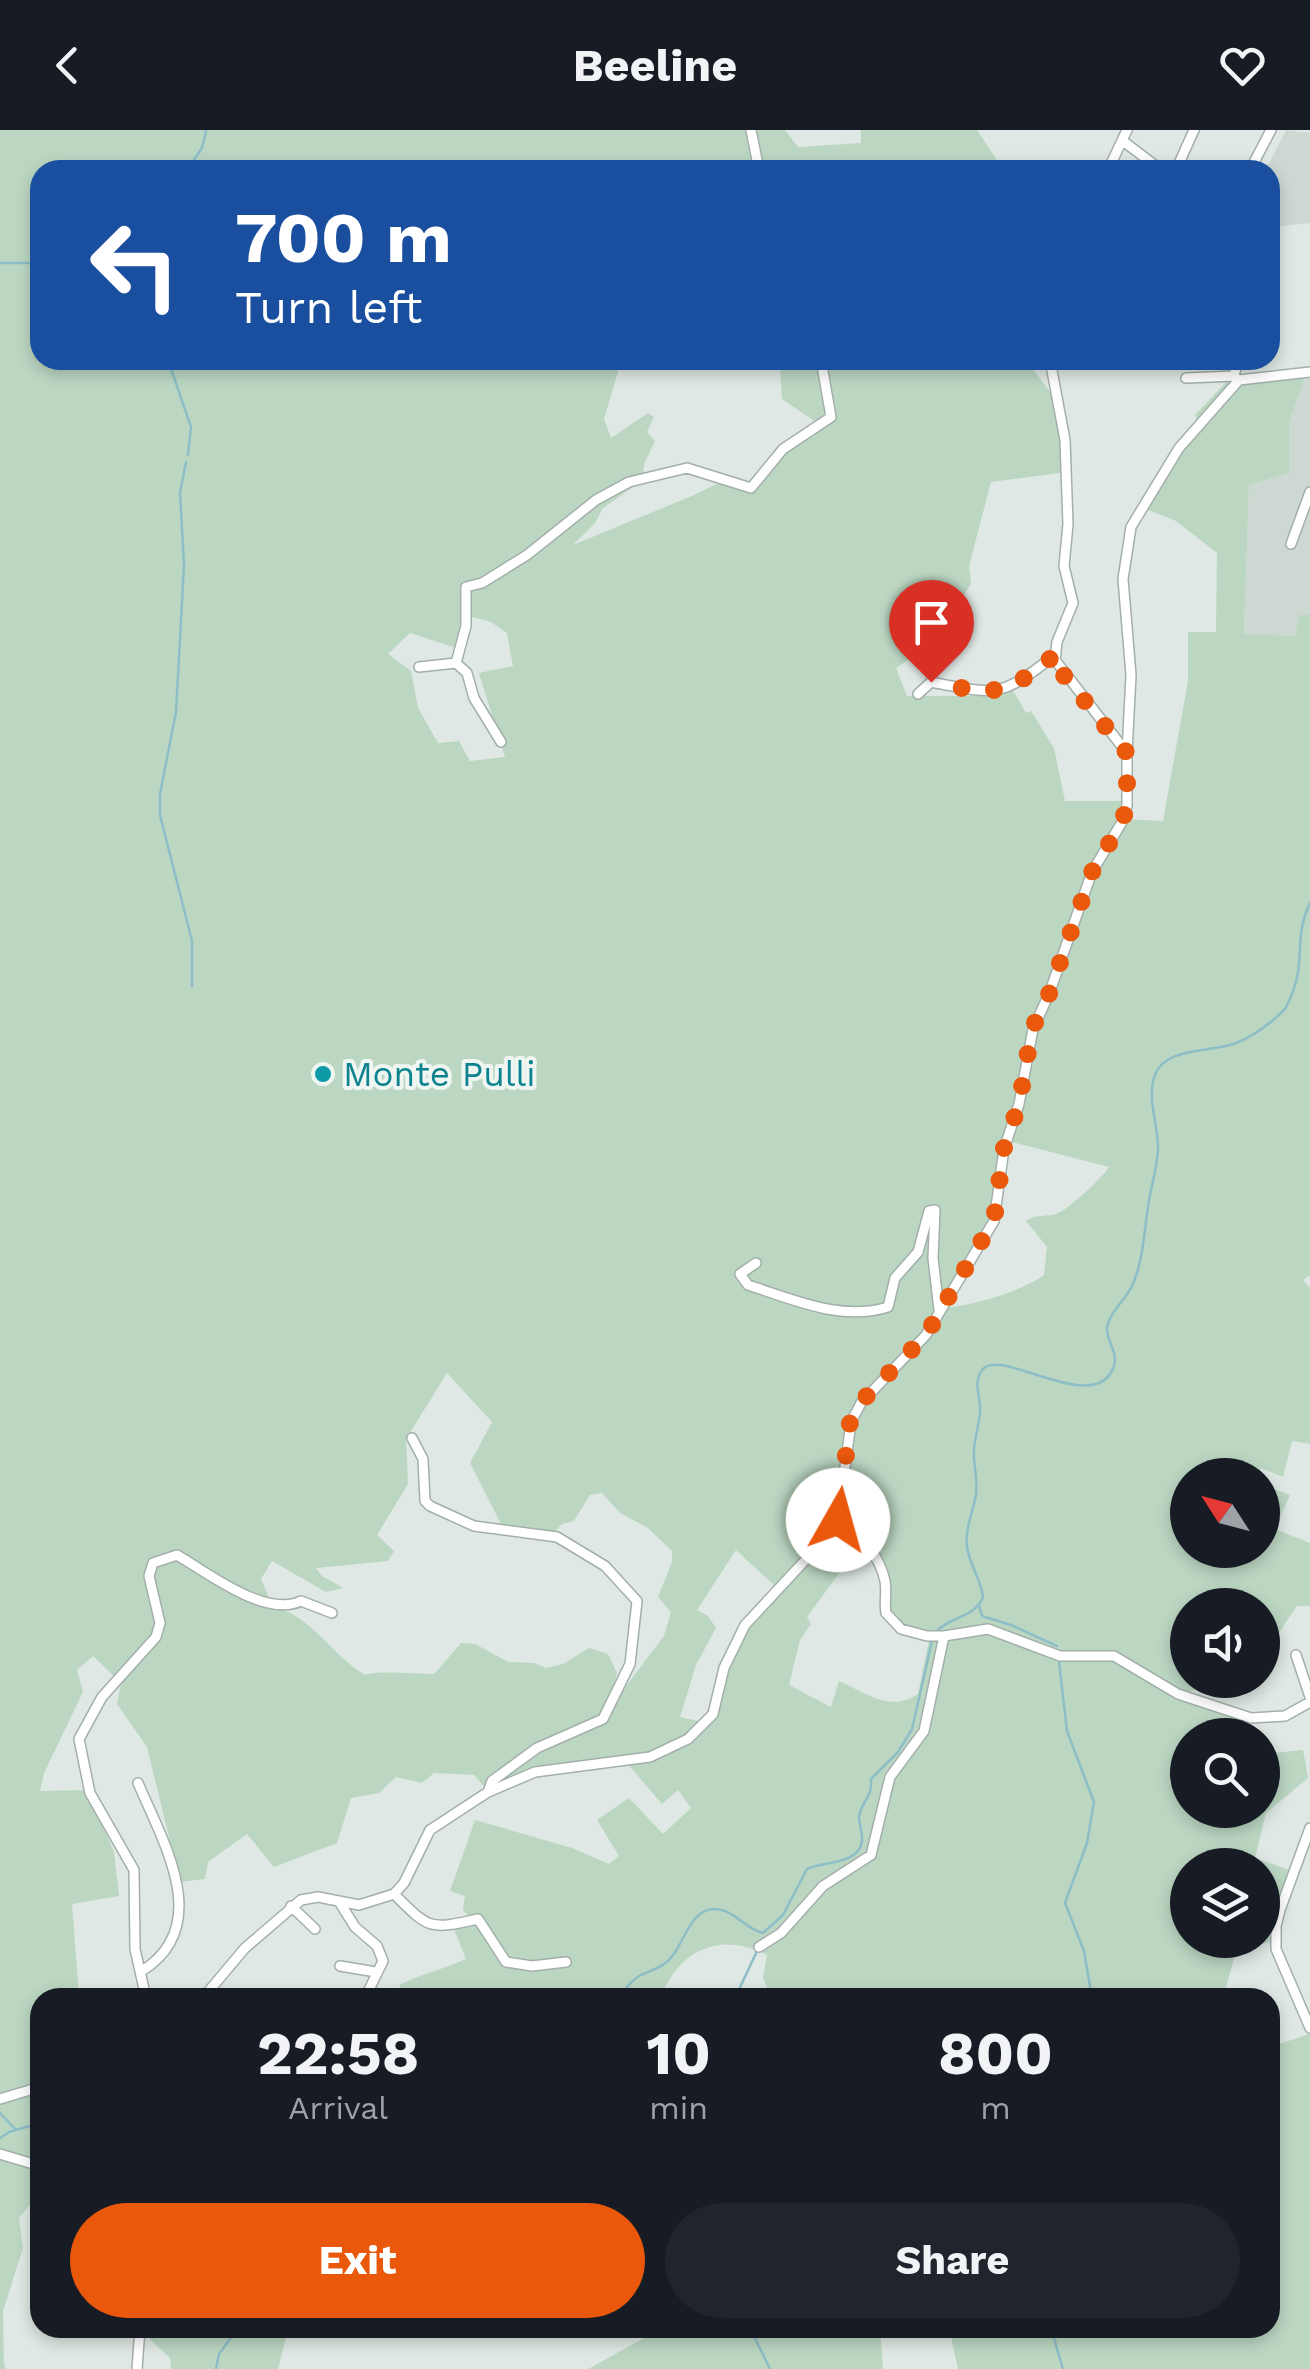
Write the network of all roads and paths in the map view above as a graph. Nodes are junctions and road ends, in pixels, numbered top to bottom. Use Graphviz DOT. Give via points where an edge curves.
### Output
graph roads {
  1 [pos="751,130"];
  2 [pos="1127,130"];
  3 [pos="1194,130"];
  4 [pos="1269,131"];
  5 [pos="1123,141"];
  6 [pos="758,160"];
  7 [pos="1113,160"];
  8 [pos="1147,160"];
  9 [pos="1180,160"];
  10 [pos="1255,160"];
  11 [pos="823,370"];
  12 [pos="1052,370"];
  13 [pos="1237,370"];
  14 [pos="1310,372"];
  15 [pos="1186,378"];
  16 [pos="1236,378"];
  17 [pos="1310,492"];
  18 [pos="1290,544"];
  19 [pos="1056,654"];
  20 [pos="456,662"];
  21 [pos="418,668"];
  22 [pos="918,694"];
  23 [pos="501,742"];
  24 [pos="1127,753"];
  25 [pos="756,1263"];
  26 [pos="939,1313"];
  27 [pos="412,1438"];
  28 [pos="838,1520"];
  29 [pos="332,1612"];
  30 [pos="942,1636"];
  31 [pos="1296,1655"];
  32 [pos="1310,1700"];
  33 [pos="138,1782"];
  34 [pos="488,1792"];
  35 [pos="1310,1828"];
  36 [pos="394,1894"];
  37 [pos="340,1903"];
  38 [pos="290,1906"];
  39 [pos="315,1929"];
  40 [pos="759,1947"];
  41 [pos="566,1962"];
  42 [pos="340,1966"];
  43 [pos="142,1972"];
  44 [pos="376,1972"];
  45 [pos="144,1988"];
  46 [pos="211,1988"];
  47 [pos="369,1988"];
  48 [pos="1310,2028"];
  49 [pos="30,2089"];
  50 [pos="0,2098"];
  51 [pos="0,2154"];
  52 [pos="30,2161"];
  53 [pos="140,2338"];
  54 [pos="138,2369"];
  1 -- 6 [label="street"];
  2 -- 5 [label="street"];
  3 -- 9 [label="street"];
  4 -- 10 [label="street"];
  5 -- 7 [label="street"];
  5 -- 8 [label="street"];
  11 -- 20 [label="street" via="831,416 782,449 751,488 687,468 629,482 482,584 466,587 466,626"];
  12 -- 19 [label="street" via="1065,440 1064,566 1072,603"];
  13 -- 16 [label="street"];
  14 -- 16 [label="street"];
  15 -- 16 [label="street"];
  16 -- 24 [label="street" via="1179,448 1130,527 1122,579 1131,675"];
  17 -- 18 [label="street"];
  19 -- 22 [label="street" via="1022,682 989,693 931,682"];
  19 -- 24 [label="street" via="1057,667"];
  20 -- 21 [label="street"];
  20 -- 23 [label="street"];
  24 -- 26 [label="street" via="1122,822 1092,872 1032,1029 994,1220"];
  25 -- 26 [label="street" via="740,1274 748,1284 824,1308 868,1313 888,1306 895,1278 918,1252 929,1211 935,1210"];
  26 -- 28 [label="street" via="850,1422"];
  27 -- 34 [label="street" via="423,1459 430,1506 474,1526 558,1537 605,1566 637,1601 630,1664 603,1719 538,1748 492,1781"];
  28 -- 30 [label="street" via="860,1534 876,1560 892,1622"];
  28 -- 34 [label="street" via="745,1625 724,1668 713,1714 688,1739 650,1757 535,1772"];
  29 -- 43 [label="street" via="301,1601 266,1604 177,1554 153,1562 148,1576 160,1623 156,1637 102,1697 79,1739 90,1793 134,1870 135,1950"];
  30 -- 32 [label="street" via="988,1628 1060,1656 1114,1656 1178,1694 1251,1718 1285,1716"];
  30 -- 40 [label="street" via="924,1731 890,1777 871,1854 823,1886"];
  31 -- 32 [label="street"];
  33 -- 43 [label="street" via="180,1882 176,1934 160,1960"];
  34 -- 36 [label="street" via="430,1830"];
  35 -- 48 [label="street" via="1275,1936"];
  36 -- 37 [label="street" via="359,1905"];
  36 -- 41 [label="street" via="438,1928 478,1919 506,1962"];
  37 -- 38 [label="street" via="318,1897"];
  37 -- 44 [label="street" via="354,1927 377,1946 383,1960"];
  38 -- 39 [label="street"];
  38 -- 46 [label="street"];
  42 -- 44 [label="street"];
  43 -- 45 [label="street"];
  44 -- 47 [label="street"];
  49 -- 50 [label="street"];
  51 -- 52 [label="street"];
  53 -- 54 [label="street"];
}
